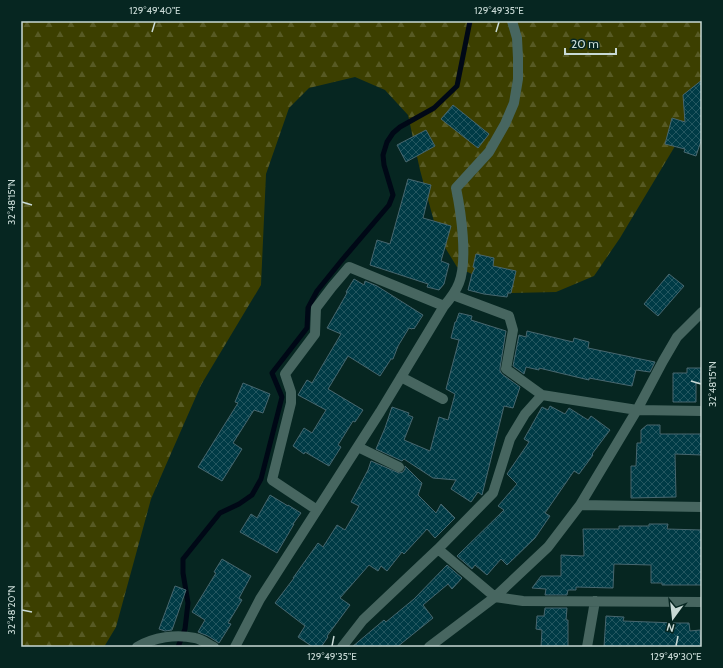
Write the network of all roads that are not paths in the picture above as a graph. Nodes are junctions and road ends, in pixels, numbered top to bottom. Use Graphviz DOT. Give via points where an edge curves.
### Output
graph roads {
  1 [pos="512,21"];
  2 [pos="453,295"];
  3 [pos="444,306"];
  4 [pos="702,311"];
  5 [pos="401,377"];
  6 [pos="542,395"];
  7 [pos="443,399"];
  8 [pos="637,410"];
  9 [pos="702,411"];
  10 [pos="358,447"];
  11 [pos="399,467"];
  12 [pos="580,505"];
  13 [pos="702,507"];
  14 [pos="317,510"];
  15 [pos="438,549"];
  16 [pos="495,597"];
  17 [pos="595,601"];
  18 [pos="702,602"];
  19 [pos="137,647"];
  20 [pos="214,647"];
  21 [pos="235,647"];
  22 [pos="342,647"];
  23 [pos="429,647"];
  24 [pos="588,647"];
  1 -- 2 [label="street" via="517,38 518,58 514,103 489,152 456,188 460,208 463,266"];
  2 -- 3 [label="street"];
  2 -- 6 [label="street" via="509,316 513,330 506,369"];
  3 -- 5 [label="street"];
  3 -- 14 [label="street" via="349,267 316,308 315,334 285,374 291,392 291,403 272,480"];
  4 -- 8 [label="street" via="677,337"];
  5 -- 7 [label="street"];
  5 -- 10 [label="street"];
  6 -- 8 [label="street"];
  6 -- 15 [label="street" via="525,414 510,439 493,493"];
  8 -- 9 [label="street"];
  8 -- 12 [label="street"];
  10 -- 11 [label="street"];
  10 -- 14 [label="street"];
  12 -- 13 [label="street"];
  12 -- 16 [label="street" via="548,547"];
  14 -- 21 [label="street" via="260,599"];
  15 -- 16 [label="street"];
  15 -- 22 [label="street" via="363,620"];
  16 -- 17 [label="street" via="523,601"];
  16 -- 23 [label="street"];
  17 -- 18 [label="street"];
  17 -- 24 [label="street"];
  19 -- 20 [label="street" via="146,642 174,636 196,638"];
}
